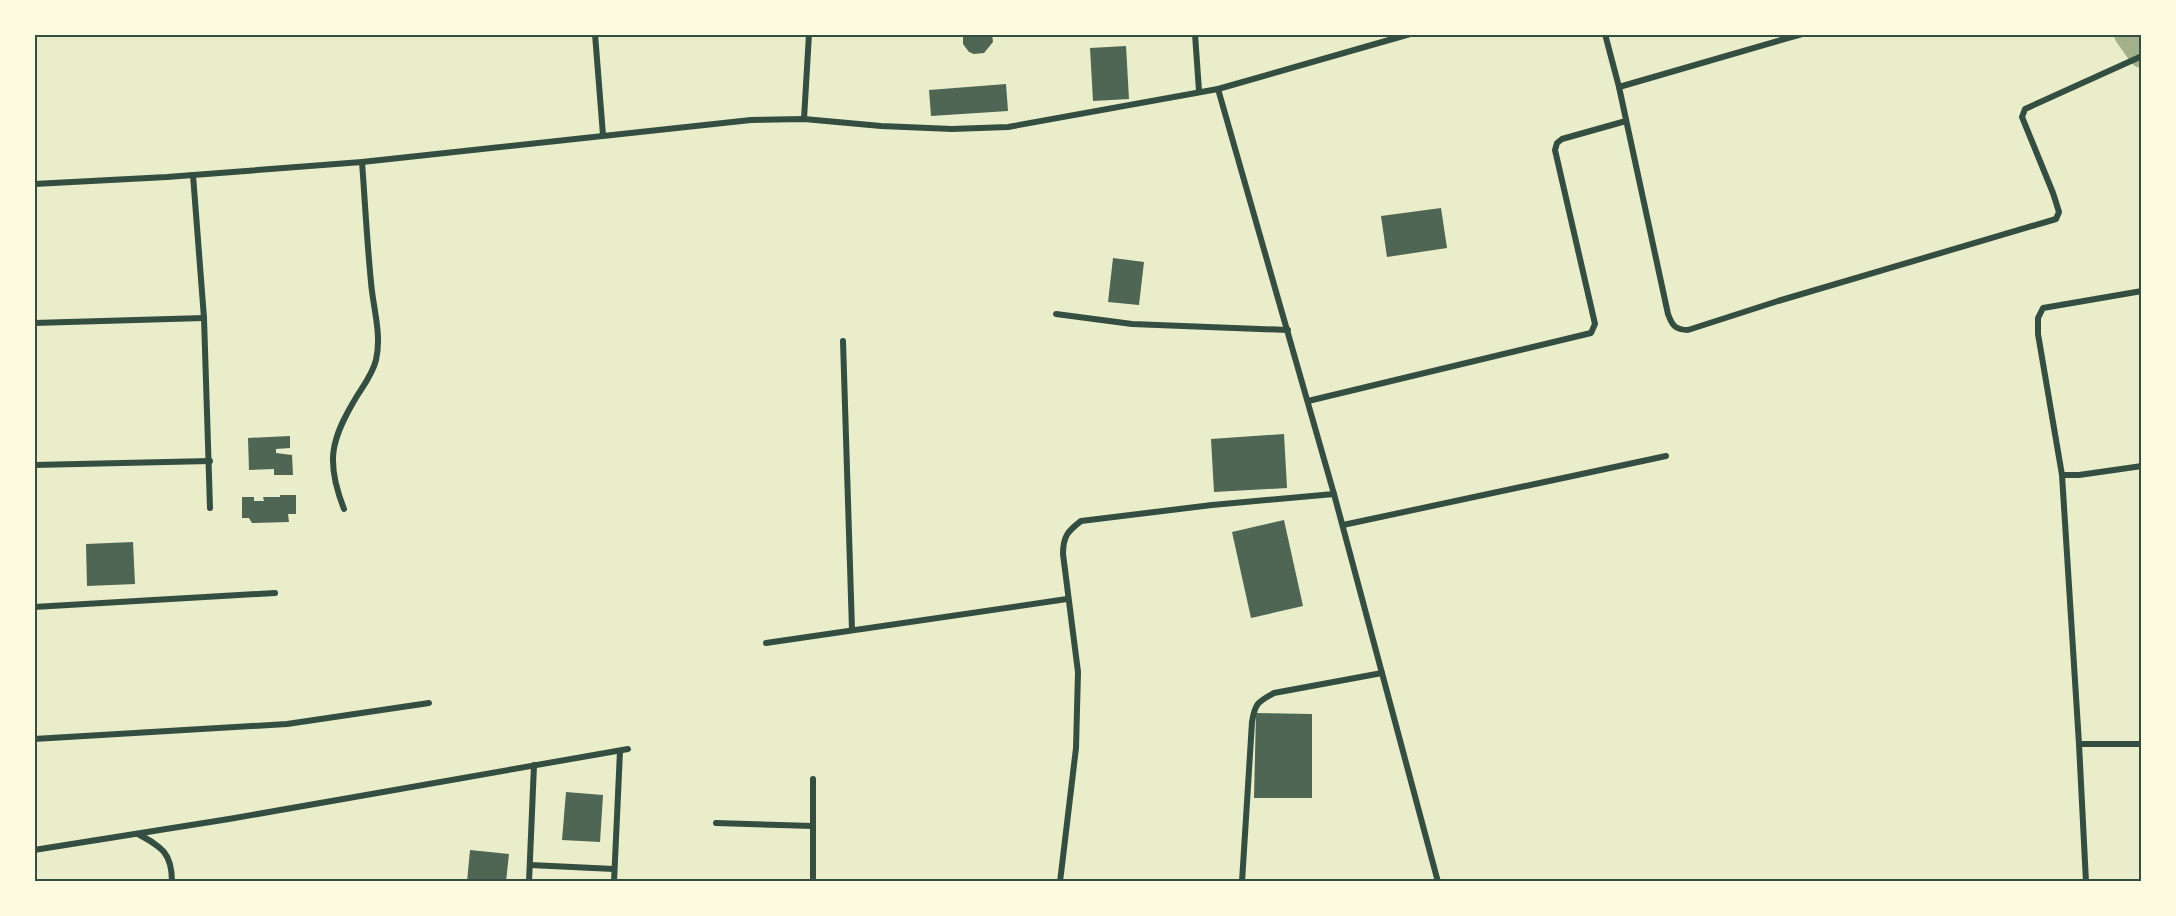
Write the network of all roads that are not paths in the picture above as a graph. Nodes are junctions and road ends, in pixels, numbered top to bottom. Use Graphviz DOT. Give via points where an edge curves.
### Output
graph roads {
  1 [pos="595,34"];
  2 [pos="809,34"];
  3 [pos="1195,34"];
  4 [pos="1410,34"];
  5 [pos="1605,34"];
  6 [pos="1802,34"];
  7 [pos="2142,56"];
  8 [pos="1619,87"];
  9 [pos="1218,89"];
  10 [pos="1199,91"];
  11 [pos="804,119"];
  12 [pos="1626,121"];
  13 [pos="603,135"];
  14 [pos="362,162"];
  15 [pos="194,175"];
  16 [pos="34,184"];
  17 [pos="2142,291"];
  18 [pos="1056,314"];
  19 [pos="204,318"];
  20 [pos="34,323"];
  21 [pos="1288,330"];
  22 [pos="843,341"];
  23 [pos="1308,402"];
  24 [pos="1666,456"];
  25 [pos="210,461"];
  26 [pos="34,465"];
  27 [pos="2142,466"];
  28 [pos="2062,475"];
  29 [pos="1334,494"];
  30 [pos="210,508"];
  31 [pos="344,509"];
  32 [pos="1343,525"];
  33 [pos="275,593"];
  34 [pos="1067,599"];
  35 [pos="34,607"];
  36 [pos="852,630"];
  37 [pos="766,643"];
  38 [pos="1382,673"];
  39 [pos="429,703"];
  40 [pos="34,739"];
  41 [pos="2079,744"];
  42 [pos="2142,744"];
  43 [pos="627,749"];
  44 [pos="620,750"];
  45 [pos="534,765"];
  46 [pos="813,778"];
  47 [pos="716,823"];
  48 [pos="813,826"];
  49 [pos="138,834"];
  50 [pos="34,850"];
  51 [pos="530,865"];
  52 [pos="614,869"];
  53 [pos="172,882"];
  54 [pos="529,882"];
  55 [pos="614,882"];
  56 [pos="813,882"];
  57 [pos="1060,882"];
  58 [pos="1242,882"];
  59 [pos="1438,882"];
  60 [pos="2086,882"];
  1 -- 13 [label="street"];
  2 -- 11 [label="street"];
  3 -- 10 [label="street"];
  4 -- 9 [label="street"];
  5 -- 8 [label="street"];
  6 -- 8 [label="street"];
  7 -- 12 [label="street" via="2023,112 2054,193 2059,212 2056,219 1688,330 1678,330 1668,314"];
  8 -- 12 [label="street"];
  9 -- 10 [label="street"];
  9 -- 21 [label="street"];
  10 -- 11 [label="street" via="1008,127 952,129"];
  11 -- 13 [label="street" via="751,120"];
  12 -- 23 [label="street" via="1557,143 1595,324 1591,333"];
  13 -- 14 [label="street"];
  14 -- 15 [label="street"];
  14 -- 31 [label="street" via="378,346 375,362 340,425 333,447 335,489"];
  15 -- 16 [label="street"];
  15 -- 19 [label="street"];
  17 -- 28 [label="street" via="2043,308 2038,318"];
  18 -- 21 [label="street" via="1132,324"];
  19 -- 20 [label="street"];
  19 -- 25 [label="street"];
  21 -- 23 [label="street"];
  22 -- 36 [label="street"];
  23 -- 29 [label="street"];
  24 -- 32 [label="street"];
  25 -- 26 [label="street"];
  25 -- 30 [label="street"];
  27 -- 28 [label="street"];
  28 -- 41 [label="street"];
  29 -- 32 [label="street"];
  29 -- 34 [label="street" via="1082,521 1066,532 1063,540"];
  32 -- 38 [label="street"];
  33 -- 35 [label="street"];
  34 -- 36 [label="street"];
  34 -- 57 [label="street" via="1078,672 1076,748"];
  36 -- 37 [label="street"];
  38 -- 58 [label="street" via="1274,693 1255,706"];
  38 -- 59 [label="street"];
  39 -- 40 [label="street" via="287,724"];
  41 -- 42 [label="street"];
  41 -- 60 [label="street"];
  43 -- 44 [label="street"];
  44 -- 45 [label="street"];
  44 -- 52 [label="street"];
  45 -- 49 [label="street"];
  45 -- 51 [label="street"];
  46 -- 48 [label="street"];
  47 -- 48 [label="street"];
  48 -- 56 [label="street"];
  49 -- 50 [label="street"];
  49 -- 53 [label="street" via="165,852"];
  51 -- 52 [label="street"];
  51 -- 54 [label="street"];
  52 -- 55 [label="street"];
}
